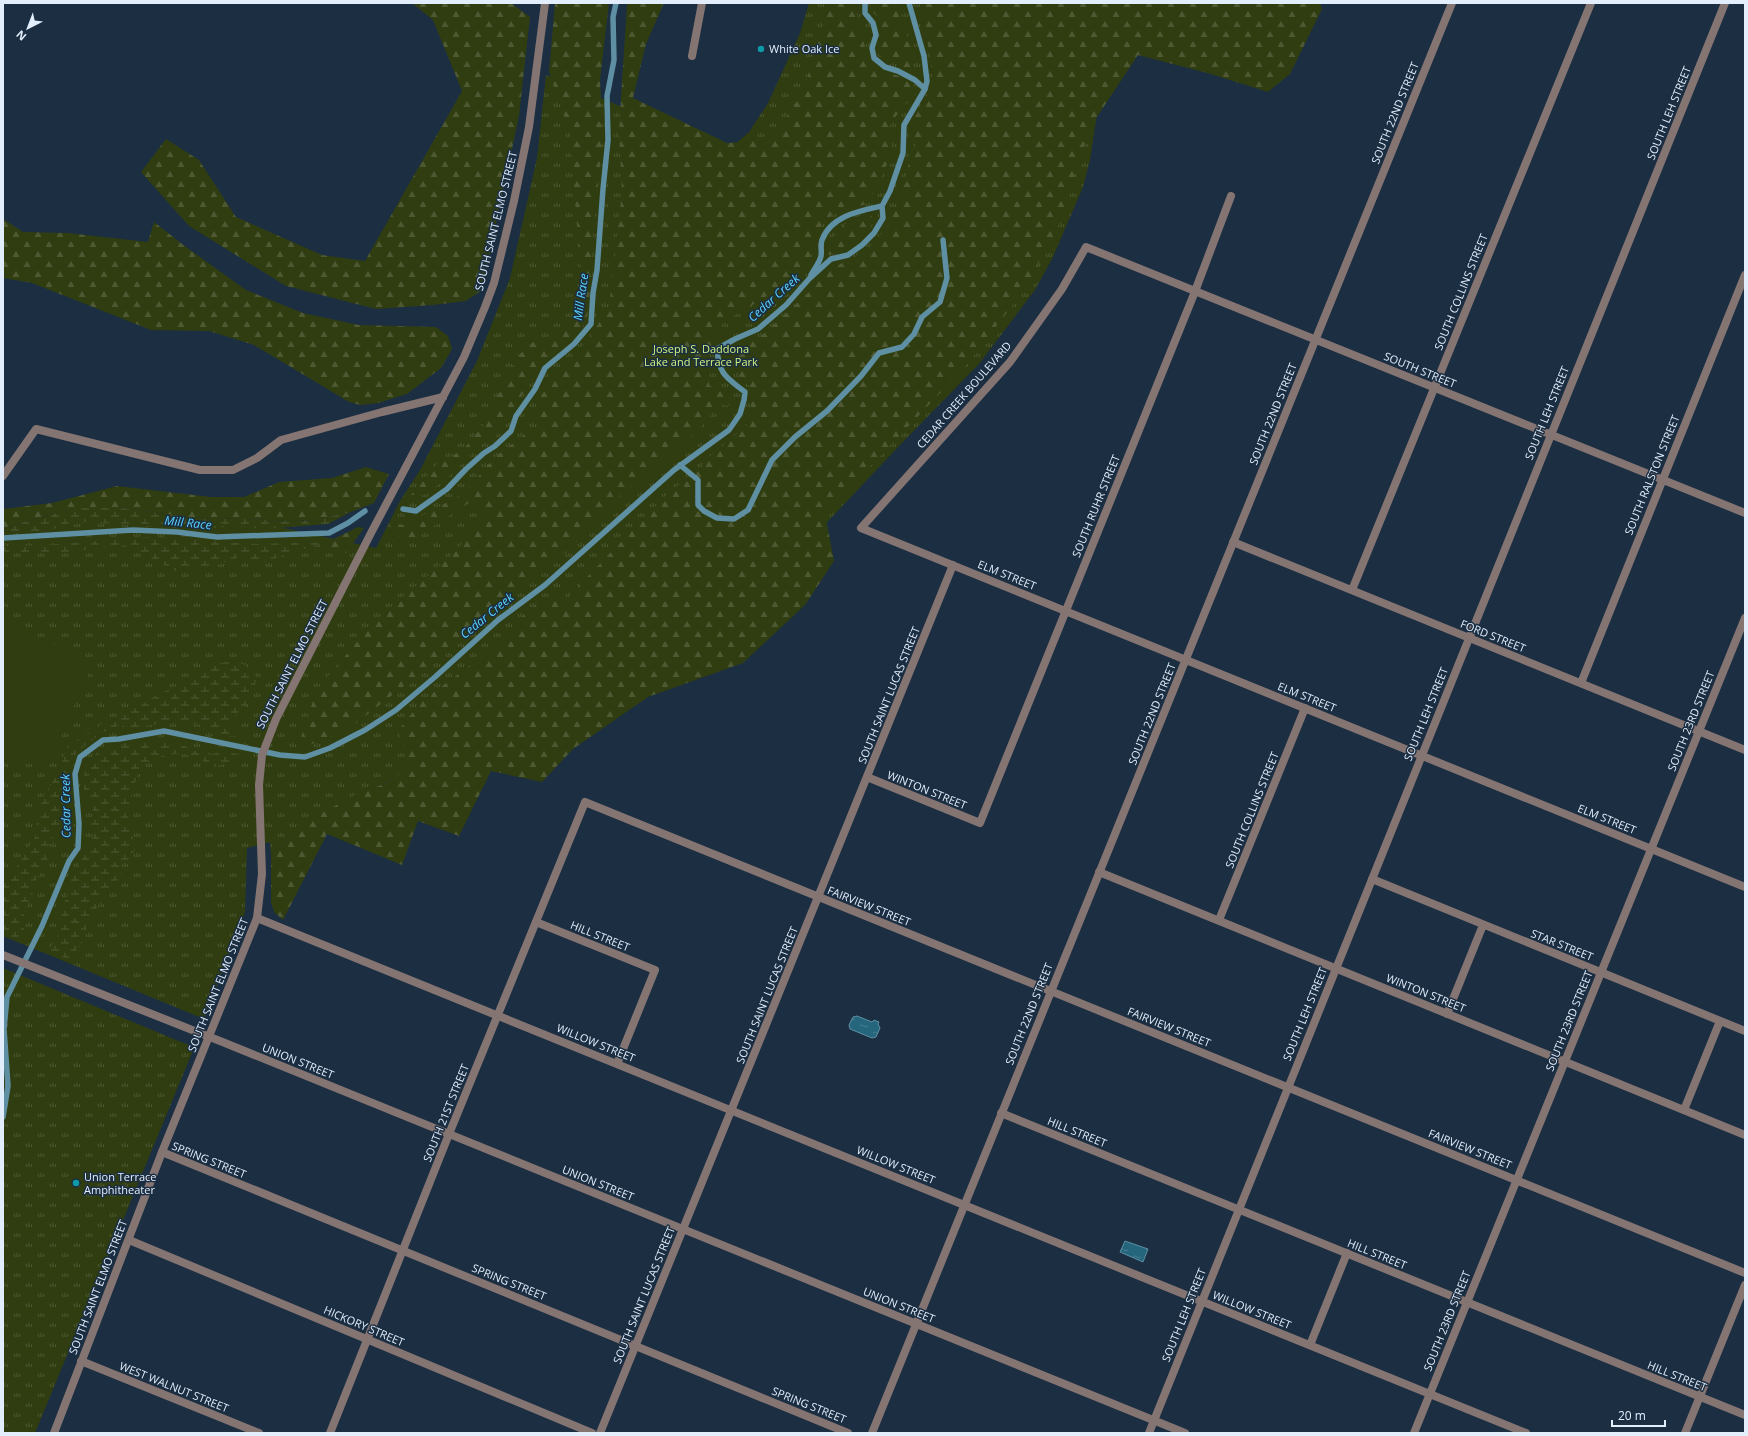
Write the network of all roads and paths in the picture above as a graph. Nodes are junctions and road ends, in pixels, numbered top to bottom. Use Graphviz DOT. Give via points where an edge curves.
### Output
graph roads {
  1 [pos="545,3"];
  2 [pos="702,3"];
  3 [pos="1452,3"];
  4 [pos="1591,3"];
  5 [pos="1725,3"];
  6 [pos="692,56"];
  7 [pos="1231,196"];
  8 [pos="1086,247"];
  9 [pos="1745,275"];
  10 [pos="1196,291"];
  11 [pos="1315,339"];
  12 [pos="1434,388"];
  13 [pos="443,397"];
  14 [pos="1551,435"];
  15 [pos="3,476"];
  16 [pos="1662,479"];
  17 [pos="1745,513"];
  18 [pos="861,528"];
  19 [pos="1234,542"];
  20 [pos="953,565"];
  21 [pos="1352,590"];
  22 [pos="1066,611"];
  23 [pos="1745,618"];
  24 [pos="1469,638"];
  25 [pos="1186,660"];
  26 [pos="1581,683"];
  27 [pos="1305,708"];
  28 [pos="1699,731"];
  29 [pos="1745,750"];
  30 [pos="1422,755"];
  31 [pos="867,777"];
  32 [pos="585,802"];
  33 [pos="980,823"];
  34 [pos="1651,849"];
  35 [pos="1099,872"];
  36 [pos="1372,879"];
  37 [pos="1745,887"];
  38 [pos="818,897"];
  39 [pos="257,918"];
  40 [pos="1219,920"];
  41 [pos="536,922"];
  42 [pos="1483,925"];
  43 [pos="3,955"];
  44 [pos="1336,968"];
  45 [pos="1601,973"];
  46 [pos="1051,991"];
  47 [pos="1447,1014"];
  48 [pos="498,1016"];
  49 [pos="1720,1021"];
  50 [pos="1745,1031"];
  51 [pos="209,1037"];
  52 [pos="1565,1061"];
  53 [pos="617,1064"];
  54 [pos="1288,1087"];
  55 [pos="731,1110"];
  56 [pos="1684,1110"];
  57 [pos="1001,1113"];
  58 [pos="449,1134"];
  59 [pos="1745,1135"];
  60 [pos="162,1152"];
  61 [pos="1517,1180"];
  62 [pos="964,1205"];
  63 [pos="1239,1209"];
  64 [pos="683,1229"];
  65 [pos="129,1240"];
  66 [pos="402,1251"];
  67 [pos="1347,1253"];
  68 [pos="1745,1273"];
  69 [pos="1745,1285"];
  70 [pos="1202,1301"];
  71 [pos="1467,1302"];
  72 [pos="916,1324"];
  73 [pos="366,1339"];
  74 [pos="1310,1345"];
  75 [pos="635,1346"];
  76 [pos="81,1361"];
  77 [pos="1430,1394"];
  78 [pos="1700,1397"];
  79 [pos="1745,1415"];
  80 [pos="1154,1420"];
  81 [pos="54,1433"];
  82 [pos="259,1433"];
  83 [pos="330,1433"];
  84 [pos="592,1433"];
  85 [pos="600,1433"];
  86 [pos="848,1433"];
  87 [pos="872,1433"];
  88 [pos="1148,1433"];
  89 [pos="1185,1433"];
  90 [pos="1414,1433"];
  91 [pos="1526,1433"];
  92 [pos="1685,1433"];
  1 -- 13 [label="street, SOUTH SAINT ELMO STREET" via="529,127 494,283 464,357"];
  2 -- 6 [label="street"];
  3 -- 11 [label="street, SOUTH 22ND STREET"];
  4 -- 12 [label="street, SOUTH COLLINS STREET"];
  5 -- 14 [label="street, SOUTH LEH STREET"];
  7 -- 10 [label="street, SOUTH RUHR STREET"];
  8 -- 10 [label="street, SOUTH STREET"];
  8 -- 18 [label="street, CEDAR CREEK BOULEVARD" via="1062,289 1010,362"];
  9 -- 16 [label="street, SOUTH RALSTON STREET"];
  10 -- 11 [label="street, SOUTH STREET"];
  10 -- 22 [label="street, SOUTH RUHR STREET"];
  11 -- 12 [label="street, SOUTH STREET"];
  11 -- 19 [label="street, SOUTH 22ND STREET"];
  12 -- 14 [label="street, SOUTH STREET"];
  12 -- 21 [label="street, SOUTH COLLINS STREET"];
  13 -- 15 [label="street" via="281,440 257,458 233,470 200,470 36,429"];
  13 -- 39 [label="street, SOUTH SAINT ELMO STREET" via="276,719 262,755 259,785 262,874"];
  14 -- 16 [label="street, SOUTH STREET"];
  14 -- 24 [label="street, SOUTH LEH STREET"];
  16 -- 17 [label="street, SOUTH STREET"];
  16 -- 26 [label="street, SOUTH RALSTON STREET"];
  18 -- 20 [label="street, ELM STREET"];
  19 -- 21 [label="street, FORD STREET"];
  19 -- 25 [label="street, SOUTH 22ND STREET"];
  20 -- 22 [label="street, ELM STREET"];
  20 -- 31 [label="street, SOUTH SAINT LUCAS STREET"];
  21 -- 24 [label="street, FORD STREET"];
  22 -- 25 [label="street, ELM STREET"];
  22 -- 33 [label="street, SOUTH RUHR STREET"];
  23 -- 28 [label="street, SOUTH 23RD STREET"];
  24 -- 26 [label="street, FORD STREET"];
  24 -- 30 [label="street, SOUTH LEH STREET"];
  25 -- 27 [label="street, ELM STREET"];
  25 -- 35 [label="street, SOUTH 22ND STREET"];
  26 -- 28 [label="street, FORD STREET"];
  27 -- 30 [label="street, ELM STREET"];
  27 -- 40 [label="street, SOUTH COLLINS STREET"];
  28 -- 29 [label="street, FORD STREET"];
  28 -- 34 [label="street, SOUTH 23RD STREET"];
  30 -- 34 [label="street, ELM STREET"];
  30 -- 36 [label="street, SOUTH LEH STREET"];
  31 -- 33 [label="street, WINTON STREET"];
  31 -- 38 [label="street, SOUTH SAINT LUCAS STREET"];
  32 -- 38 [label="street, FAIRVIEW STREET"];
  32 -- 41 [label="street, SOUTH 21ST STREET"];
  34 -- 37 [label="street, ELM STREET"];
  34 -- 45 [label="street, SOUTH 23RD STREET"];
  35 -- 40 [label="street, WINTON STREET"];
  35 -- 46 [label="street, SOUTH 22ND STREET"];
  36 -- 42 [label="street, STAR STREET"];
  36 -- 44 [label="street, SOUTH LEH STREET"];
  38 -- 46 [label="street, FAIRVIEW STREET"];
  38 -- 55 [label="street, SOUTH SAINT LUCAS STREET"];
  39 -- 48 [label="street, WILLOW STREET"];
  39 -- 51 [label="street, SOUTH SAINT ELMO STREET"];
  40 -- 44 [label="street, WINTON STREET"];
  41 -- 48 [label="street, SOUTH 21ST STREET"];
  41 -- 53 [label="street, HILL STREET" via="655,970"];
  42 -- 45 [label="street, STAR STREET"];
  42 -- 47 [label="street"];
  43 -- 51 [label="street, UNION STREET"];
  44 -- 47 [label="street, WINTON STREET"];
  44 -- 54 [label="street, SOUTH LEH STREET"];
  45 -- 49 [label="street, STAR STREET"];
  45 -- 52 [label="street, SOUTH 23RD STREET"];
  46 -- 54 [label="street, FAIRVIEW STREET"];
  46 -- 57 [label="street, SOUTH 22ND STREET"];
  47 -- 52 [label="street, WINTON STREET"];
  48 -- 53 [label="street, WILLOW STREET"];
  48 -- 58 [label="street, SOUTH 21ST STREET"];
  49 -- 50 [label="street, STAR STREET"];
  49 -- 56 [label="street"];
  51 -- 58 [label="street, UNION STREET"];
  51 -- 60 [label="street, SOUTH SAINT ELMO STREET"];
  52 -- 56 [label="street, WINTON STREET"];
  52 -- 61 [label="street, SOUTH 23RD STREET"];
  53 -- 55 [label="street, WILLOW STREET"];
  54 -- 61 [label="street, FAIRVIEW STREET"];
  54 -- 63 [label="street, SOUTH LEH STREET"];
  55 -- 62 [label="street, WILLOW STREET"];
  55 -- 64 [label="street, SOUTH SAINT LUCAS STREET"];
  56 -- 59 [label="street, WINTON STREET"];
  57 -- 62 [label="street, SOUTH 22ND STREET"];
  57 -- 63 [label="street, HILL STREET"];
  58 -- 64 [label="street, UNION STREET"];
  58 -- 66 [label="street, SOUTH 21ST STREET"];
  60 -- 65 [label="street, SOUTH SAINT ELMO STREET"];
  60 -- 66 [label="street, SPRING STREET"];
  61 -- 68 [label="street, FAIRVIEW STREET"];
  61 -- 71 [label="street, SOUTH 23RD STREET"];
  62 -- 70 [label="street, WILLOW STREET"];
  62 -- 72 [label="street, SOUTH 22ND STREET"];
  63 -- 67 [label="street, HILL STREET"];
  63 -- 70 [label="street, SOUTH LEH STREET"];
  64 -- 72 [label="street, UNION STREET"];
  64 -- 75 [label="street, SOUTH SAINT LUCAS STREET"];
  65 -- 73 [label="street, HICKORY STREET"];
  65 -- 76 [label="street, SOUTH SAINT ELMO STREET"];
  66 -- 73 [label="street, SOUTH 21ST STREET"];
  66 -- 75 [label="street, SPRING STREET"];
  67 -- 71 [label="street, HILL STREET"];
  67 -- 74 [label="street"];
  69 -- 78 [label="street"];
  70 -- 74 [label="street, WILLOW STREET"];
  70 -- 80 [label="street, SOUTH LEH STREET"];
  71 -- 77 [label="street, SOUTH 23RD STREET"];
  71 -- 78 [label="street, HILL STREET"];
  72 -- 80 [label="street, UNION STREET"];
  72 -- 87 [label="street, SOUTH 22ND STREET"];
  73 -- 83 [label="street, SOUTH 21ST STREET"];
  73 -- 84 [label="street, HICKORY STREET"];
  74 -- 77 [label="street, WILLOW STREET"];
  75 -- 85 [label="street, SOUTH SAINT LUCAS STREET"];
  75 -- 86 [label="street, SPRING STREET"];
  76 -- 81 [label="street, SOUTH SAINT ELMO STREET"];
  76 -- 82 [label="street, WEST WALNUT STREET"];
  77 -- 90 [label="street, SOUTH 23RD STREET"];
  77 -- 91 [label="street, WILLOW STREET"];
  78 -- 79 [label="street, HILL STREET"];
  78 -- 92 [label="street"];
  80 -- 88 [label="street, SOUTH LEH STREET"];
  80 -- 89 [label="street, UNION STREET"];
}
